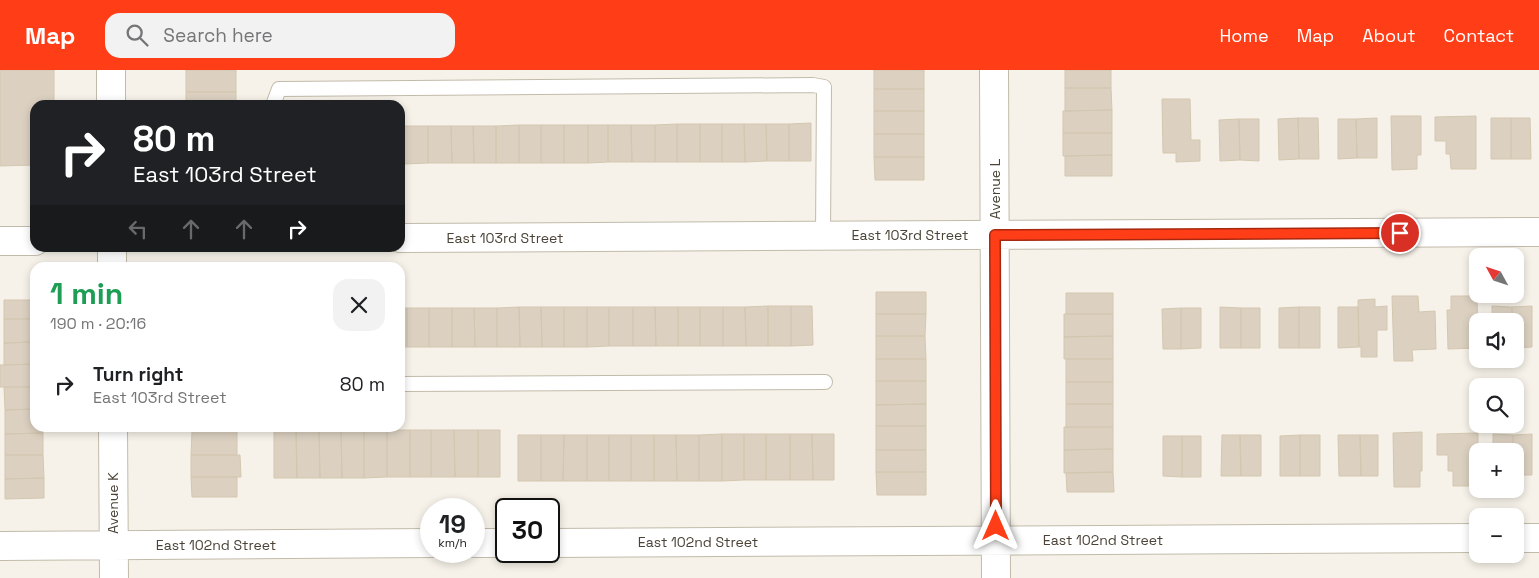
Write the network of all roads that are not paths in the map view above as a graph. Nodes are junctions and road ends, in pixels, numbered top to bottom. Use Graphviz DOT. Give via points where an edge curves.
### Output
graph roads {
  1 [pos="111,70"];
  2 [pos="994,70"];
  3 [pos="111,100"];
  4 [pos="275,100"];
  5 [pos="1539,232"];
  6 [pos="995,235"];
  7 [pos="823,236"];
  8 [pos="405,238"];
  9 [pos="0,241"];
  10 [pos="30,241"];
  11 [pos="825,382"];
  12 [pos="405,384"];
  13 [pos="113,432"];
  14 [pos="1469,538"];
  15 [pos="1524,538"];
  16 [pos="1539,538"];
  17 [pos="996,540"];
  18 [pos="420,543"];
  19 [pos="560,543"];
  20 [pos="113,545"];
  21 [pos="0,546"];
  22 [pos="114,578"];
  23 [pos="996,578"];
  1 -- 3 [label="street"];
  2 -- 6 [label="street, Avenue L"];
  4 -- 7 [label="lane" via="279,89 824,87"];
  5 -- 6 [label="street, East 103rd Street"];
  6 -- 7 [label="street, East 103rd Street"];
  6 -- 17 [label="street, Avenue L"];
  7 -- 8 [label="street, East 103rd Street"];
  9 -- 10 [label="street"];
  11 -- 12 [label="lane"];
  13 -- 20 [label="street, Avenue K"];
  14 -- 17 [label="street, East 102nd Street"];
  15 -- 16 [label="street"];
  17 -- 19 [label="street, East 102nd Street"];
  17 -- 23 [label="street, Avenue L"];
  18 -- 20 [label="street, East 102nd Street"];
  20 -- 21 [label="street, East 102nd Street"];
  20 -- 22 [label="street, Avenue K"];
}
